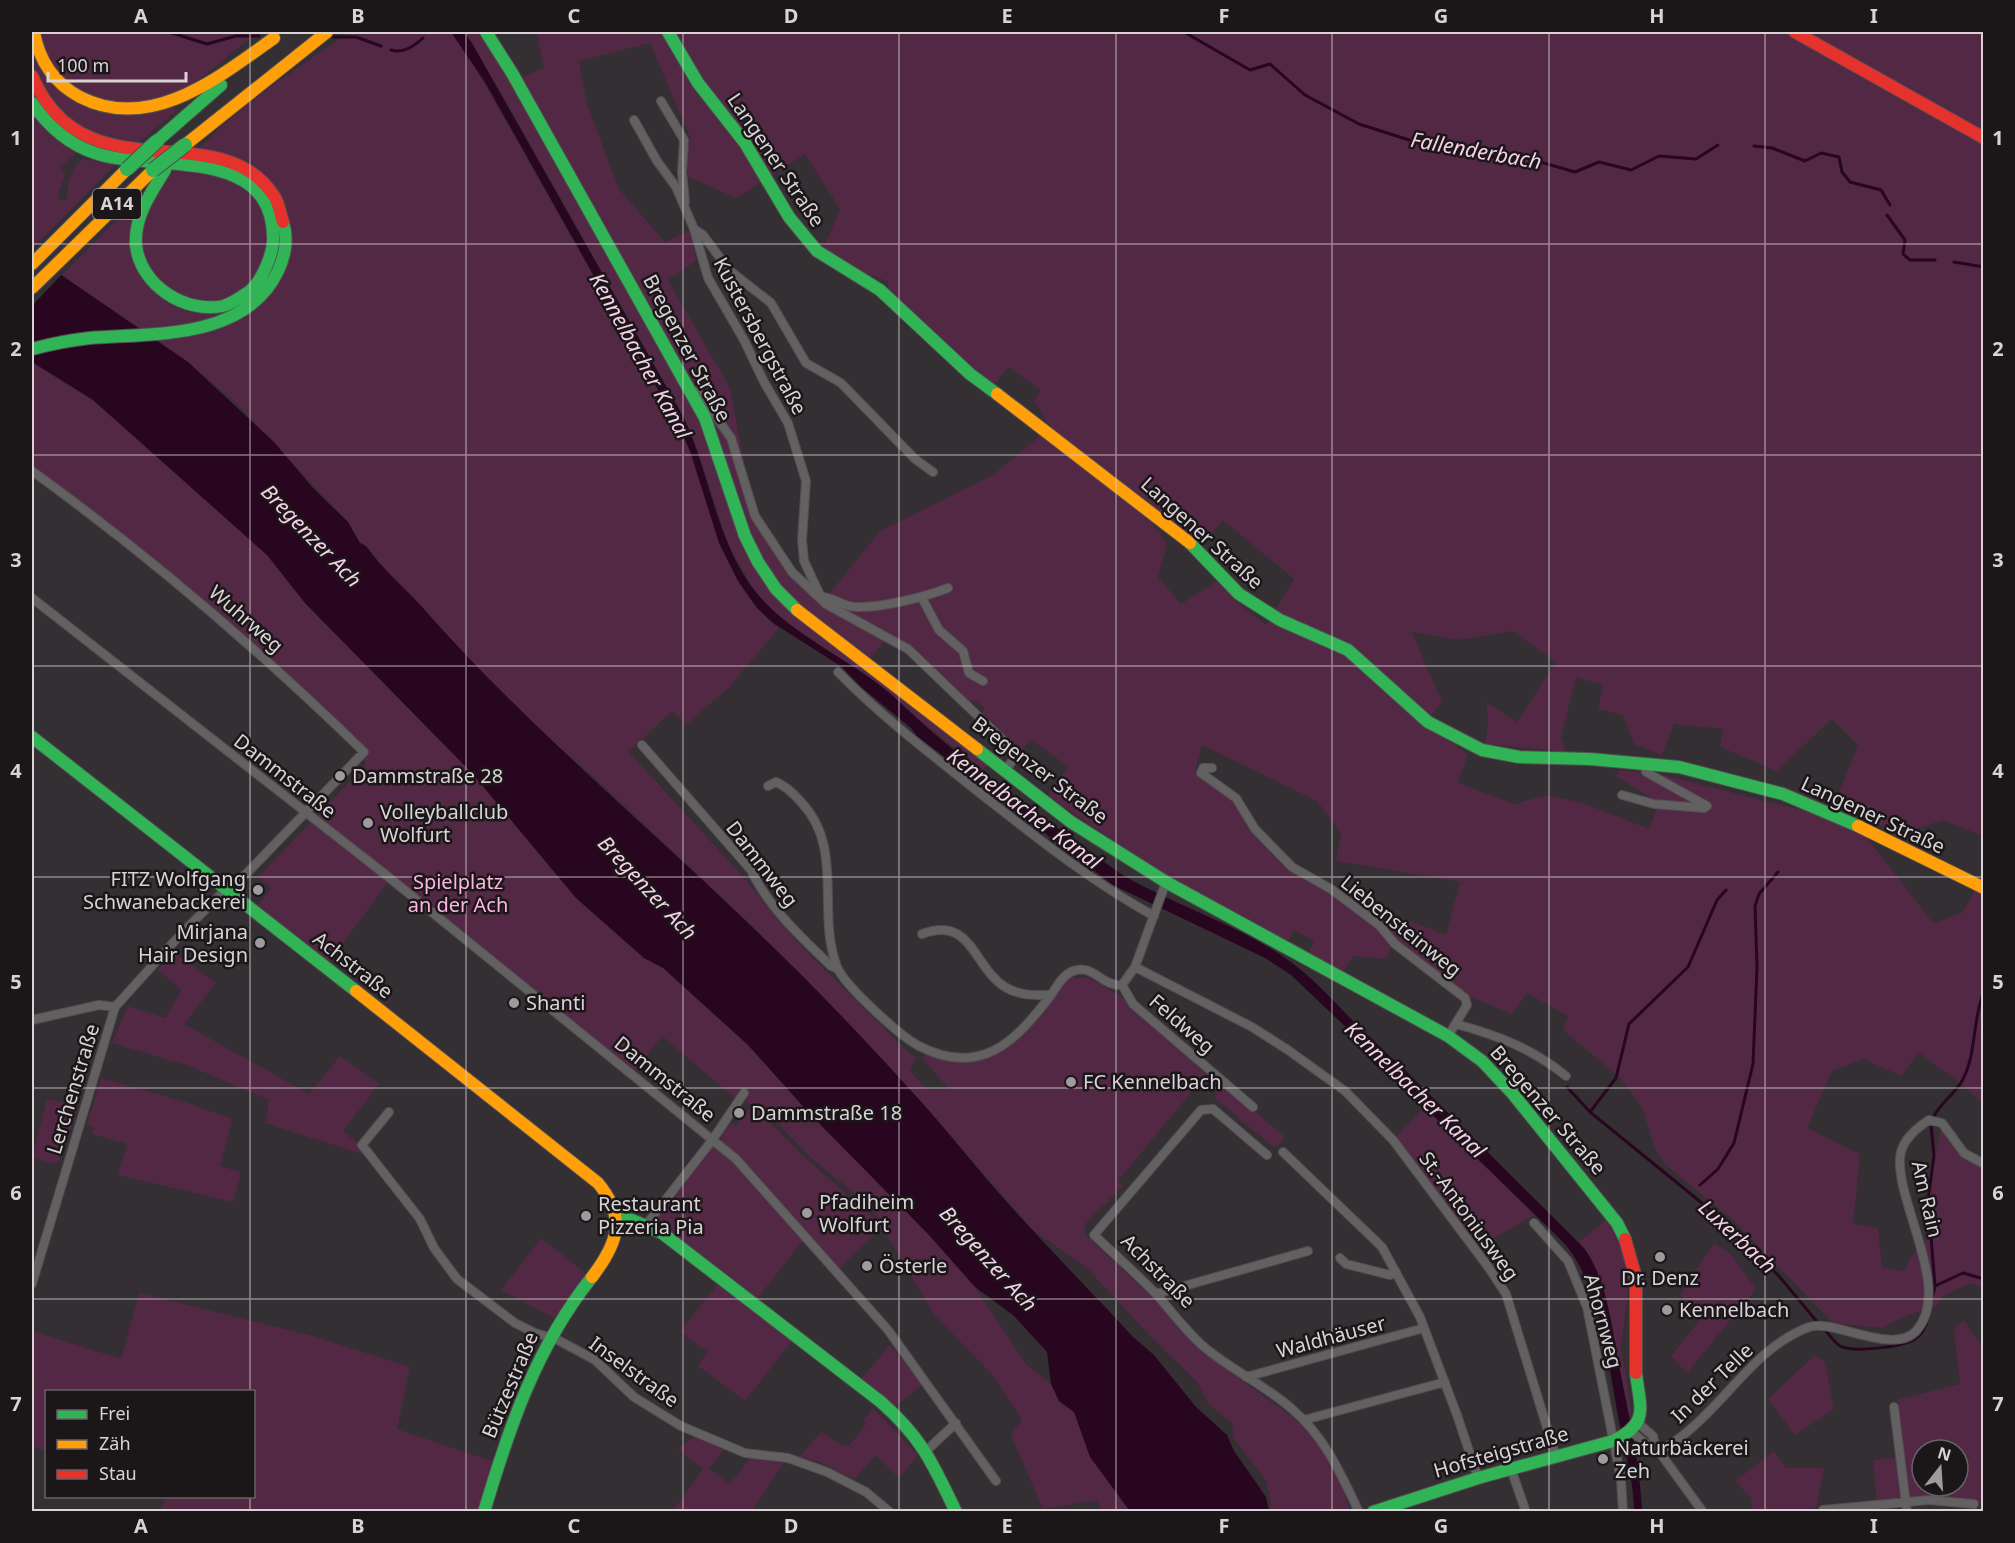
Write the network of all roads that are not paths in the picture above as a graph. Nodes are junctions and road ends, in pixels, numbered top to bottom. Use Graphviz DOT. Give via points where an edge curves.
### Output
graph roads {
  1 [pos="34,32"];
  2 [pos="327,32"];
  3 [pos="486,32"];
  4 [pos="668,32"];
  5 [pos="1795,32"];
  6 [pos="278,34"];
  7 [pos="32,76"];
  8 [pos="661,101"];
  9 [pos="32,102"];
  10 [pos="634,120"];
  11 [pos="1983,138"];
  12 [pos="159,170"];
  13 [pos="685,203"];
  14 [pos="694,229"];
  15 [pos="32,264"];
  16 [pos="32,288"];
  17 [pos="32,348"];
  18 [pos="689,389"];
  19 [pos="32,471"];
  20 [pos="933,472"];
  21 [pos="948,588"];
  22 [pos="821,597"];
  23 [pos="32,598"];
  24 [pos="922,598"];
  25 [pos="838,672"];
  26 [pos="983,681"];
  27 [pos="32,737"];
  28 [pos="642,745"];
  29 [pos="1644,763"];
  30 [pos="1212,768"];
  31 [pos="1006,771"];
  32 [pos="768,786"];
  33 [pos="1622,795"];
  34 [pos="305,811"];
  35 [pos="1164,887"];
  36 [pos="227,888"];
  37 [pos="1983,888"];
  38 [pos="1154,913"];
  39 [pos="922,934"];
  40 [pos="1135,967"];
  41 [pos="838,969"];
  42 [pos="1122,985"];
  43 [pos="1051,995"];
  44 [pos="115,1007"];
  45 [pos="32,1020"];
  46 [pos="1452,1030"];
  47 [pos="1566,1076"];
  48 [pos="744,1093"];
  49 [pos="1253,1107"];
  50 [pos="389,1112"];
  51 [pos="713,1139"];
  52 [pos="1283,1152"];
  53 [pos="1267,1155"];
  54 [pos="1983,1164"];
  55 [pos="1534,1223"];
  56 [pos="616,1224"];
  57 [pos="643,1225"];
  58 [pos="1308,1251"];
  59 [pos="1340,1258"];
  60 [pos="1396,1272"];
  61 [pos="32,1284"];
  62 [pos="1156,1294"];
  63 [pos="1816,1324"];
  64 [pos="1424,1329"];
  65 [pos="550,1337"];
  66 [pos="1246,1377"];
  67 [pos="1445,1382"];
  68 [pos="1894,1407"];
  69 [pos="1304,1420"];
  70 [pos="956,1424"];
  71 [pos="1636,1427"];
  72 [pos="1613,1441"];
  73 [pos="1657,1449"];
  74 [pos="926,1451"];
  75 [pos="1556,1457"];
  76 [pos="1511,1469"];
  77 [pos="1478,1478"];
  78 [pos="996,1482"];
  79 [pos="1974,1504"];
  80 [pos="1906,1507"];
  81 [pos="1822,1510"];
  82 [pos="484,1512"];
  83 [pos="890,1512"];
  84 [pos="956,1512"];
  85 [pos="1359,1512"];
  86 [pos="1372,1512"];
  87 [pos="1526,1512"];
  88 [pos="1623,1512"];
  89 [pos="1704,1512"];
  1 -- 6 [label="main road" via="41,58 62,85 87,101 123,109 162,104 190,94"];
  2 -- 12 [label="main road, A14, bridge"];
  3 -- 18 [label="main road, Bregenzer Straße"];
  4 -- 29 [label="main road, Langener Straße" via="698,82 745,143 789,217 817,251 879,290 970,374 1158,516 1239,594 1280,620 1348,650 1428,722 1482,750 1519,757"];
  5 -- 11 [label="main road"];
  6 -- 15 [label="main road, A14, bridge" via="127,169"];
  7 -- 17 [label="main road" via="56,116 88,139 122,149 194,154 230,162 251,172 272,195 285,235 284,255 275,278 263,294 224,320 198,328 75,339"];
  8 -- 13 [label="street, Kustersbergstraße" via="684,140 681,166"];
  9 -- 12 [label="main road" via="56,131 84,149 121,160 213,169 238,178 255,191 271,220 272,252 259,280 240,298 216,307 188,305 163,293 143,270 136,250 137,225"];
  10 -- 13 [label="street, Kustersbergstraße"];
  12 -- 16 [label="main road, A14" via="81,238"];
  13 -- 14 [label="street, Kustersbergstraße"];
  14 -- 20 [label="street, Kustersbergstraße" via="729,270 771,303 806,363 842,384 915,459"];
  14 -- 22 [label="street, Kustersbergstraße" via="708,278 788,423 807,482 804,561"];
  18 -- 22 [label="street" via="699,393 731,438 755,516 792,572"];
  18 -- 31 [label="main road, Bregenzer Straße" via="705,418 745,536 776,588 800,613"];
  19 -- 34 [label="street, Wuhrweg" via="112,529 222,620 364,752"];
  21 -- 24 [label="street"];
  22 -- 24 [label="street" via="854,607"];
  22 -- 31 [label="street" via="826,604 908,648 1005,742 1014,758"];
  23 -- 34 [label="street, Dammstraße"];
  24 -- 26 [label="street" via="939,630 963,651 969,673"];
  25 -- 38 [label="street" via="867,702 1022,825 1109,891"];
  27 -- 36 [label="main road, Achstraße"];
  28 -- 41 [label="street, Dammweg" via="751,870 777,910"];
  29 -- 33 [label="street" via="1646,772 1707,806 1654,804"];
  29 -- 37 [label="main road, Langener Straße" via="1679,767 1783,794 1828,811"];
  30 -- 46 [label="street, Liebensteinweg" via="1203,768 1201,773 1236,798 1255,829 1292,867 1331,889 1379,925 1395,944 1465,998 1467,1005"];
  31 -- 35 [label="main road, Bregenzer Straße"];
  32 -- 41 [label="street" via="776,782 787,789 809,810 821,832 828,866 829,933"];
  34 -- 36 [label="street" via="246,874"];
  34 -- 51 [label="street, Dammstraße"];
  35 -- 38 [label="street"];
  35 -- 46 [label="main road, Bregenzer Straße"];
  36 -- 44 [label="street"];
  36 -- 56 [label="main road, Achstraße" via="592,1176 608,1196"];
  38 -- 40 [label="street"];
  39 -- 43 [label="street" via="937,928 953,932 970,944 1006,989 1029,996"];
  40 -- 42 [label="street"];
  40 -- 75 [label="street, St.-Antoniusweg" via="1252,1027 1342,1089 1408,1158 1500,1283"];
  41 -- 43 [label="street, Dammweg" via="907,1039 930,1051 955,1057 1002,1048 1029,1024"];
  42 -- 43 [label="street, Dammweg" via="1077,970 1066,975"];
  42 -- 49 [label="street, Feldweg" via="1133,1004"];
  44 -- 45 [label="street" via="99,1005"];
  44 -- 61 [label="street, Lerchenstraße"];
  46 -- 47 [label="street" via="1503,1038"];
  46 -- 71 [label="main road, Bregenzer Straße" via="1513,1094 1617,1223 1630,1250 1636,1278 1634,1356 1641,1413"];
  48 -- 51 [label="street, Dammstraße"];
  50 -- 65 [label="street, Inselstraße" via="362,1145 420,1219 443,1262 479,1297 515,1323"];
  51 -- 57 [label="street, Dammstraße"];
  51 -- 70 [label="street, Dammstraße" via="888,1330"];
  52 -- 60 [label="street" via="1382,1247"];
  53 -- 62 [label="street, Achstraße" via="1213,1109 1200,1110 1094,1235"];
  54 -- 63 [label="street, Am Rain" via="1964,1153 1942,1123 1929,1120 1910,1134 1899,1158 1906,1199 1925,1258 1928,1287 1925,1317 1911,1336 1878,1338"];
  55 -- 72 [label="street, Ahornweg" via="1557,1246 1576,1276 1596,1347"];
  56 -- 57 [label="main road" via="632,1229"];
  56 -- 65 [label="main road, Bützestraße" via="606,1257"];
  57 -- 74 [label="main road" via="675,1242 881,1402 906,1424"];
  58 -- 62 [label="street"];
  59 -- 60 [label="street" via="1390,1275"];
  60 -- 64 [label="street"];
  62 -- 66 [label="street, Achstraße" via="1200,1344"];
  63 -- 73 [label="street, In der Telle" via="1785,1338 1683,1436"];
  64 -- 66 [label="street, Waldhäuser"];
  64 -- 67 [label="street"];
  65 -- 82 [label="main road, Bützestraße" via="530,1377"];
  65 -- 83 [label="street, Inselstraße" via="596,1360 634,1397 681,1426 745,1453 788,1458 819,1468 866,1492"];
  66 -- 69 [label="street, Achstraße"];
  67 -- 69 [label="street"];
  67 -- 77 [label="street"];
  68 -- 80 [label="street"];
  69 -- 85 [label="street, Achstraße" via="1335,1462"];
  70 -- 74 [label="street"];
  70 -- 78 [label="street, Dammstraße"];
  71 -- 72 [label="main road, Hofsteigstraße"];
  71 -- 73 [label="street" via="1646,1444"];
  72 -- 75 [label="main road, Hofsteigstraße"];
  72 -- 88 [label="street, Ahornweg"];
  73 -- 89 [label="street"];
  74 -- 84 [label="main road"];
  75 -- 76 [label="main road, Hofsteigstraße"];
  76 -- 77 [label="main road, Hofsteigstraße"];
  76 -- 87 [label="street"];
  77 -- 86 [label="main road, Hofsteigstraße"];
  79 -- 80 [label="street" via="1929,1500"];
  80 -- 81 [label="street"];
}
